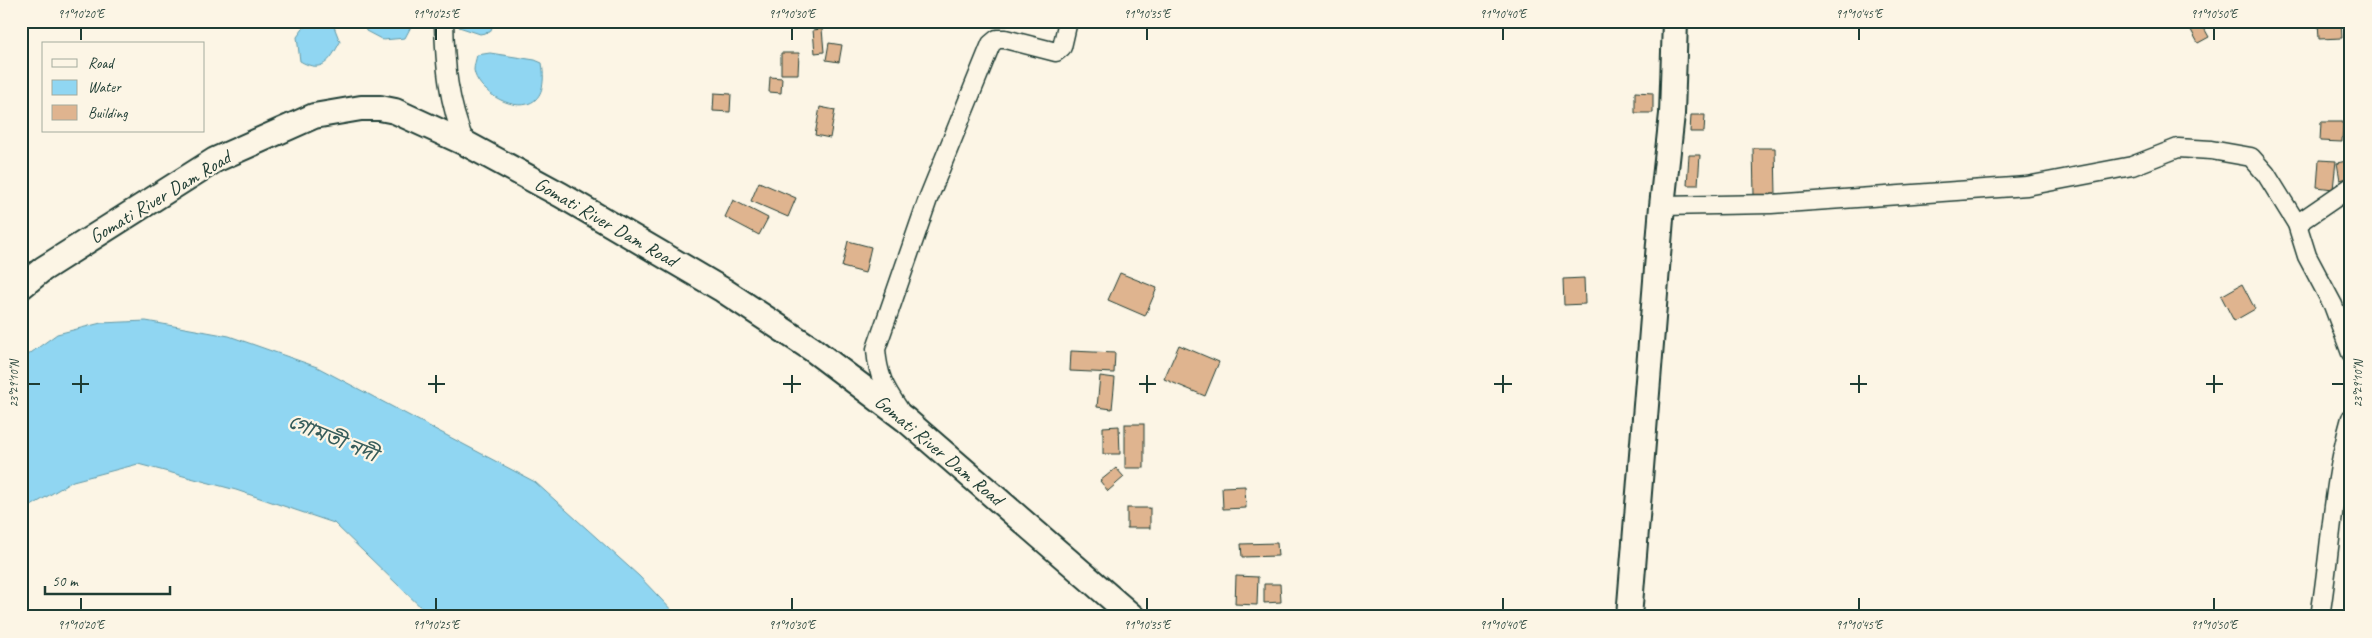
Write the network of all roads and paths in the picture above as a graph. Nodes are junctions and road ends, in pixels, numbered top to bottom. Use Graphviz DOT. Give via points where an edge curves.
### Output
graph roads {
  1 [pos="444,21"];
  2 [pos="1068,21"];
  3 [pos="1675,21"];
  4 [pos="465,143"];
  5 [pos="2351,187"];
  6 [pos="1662,206"];
  7 [pos="2297,224"];
  8 [pos="21,287"];
  9 [pos="2351,353"];
  10 [pos="2351,418"];
  11 [pos="906,420"];
  12 [pos="1133,617"];
  13 [pos="1629,617"];
  14 [pos="2323,617"];
  1 -- 4 [label="street" via="450,102"];
  2 -- 11 [label="street" via="1062,47 1056,52 997,39 991,44 972,90 928,199 876,349 883,385"];
  3 -- 6 [label="main road" via="1672,114"];
  4 -- 8 [label="main road, Gomati River Dam Road" via="395,111 380,108 337,110 314,116 215,160"];
  4 -- 11 [label="main road, Gomati River Dam Road" via="723,290 812,349"];
  5 -- 7 [label="street"];
  6 -- 7 [label="street" via="1772,204 2027,186 2132,166 2178,148 2251,157 2266,174"];
  6 -- 13 [label="main road"];
  7 -- 9 [label="street" via="2307,256 2333,305"];
  10 -- 14 [label="street" via="2336,482 2321,610"];
  11 -- 12 [label="main road, Gomati River Dam Road"];
}
